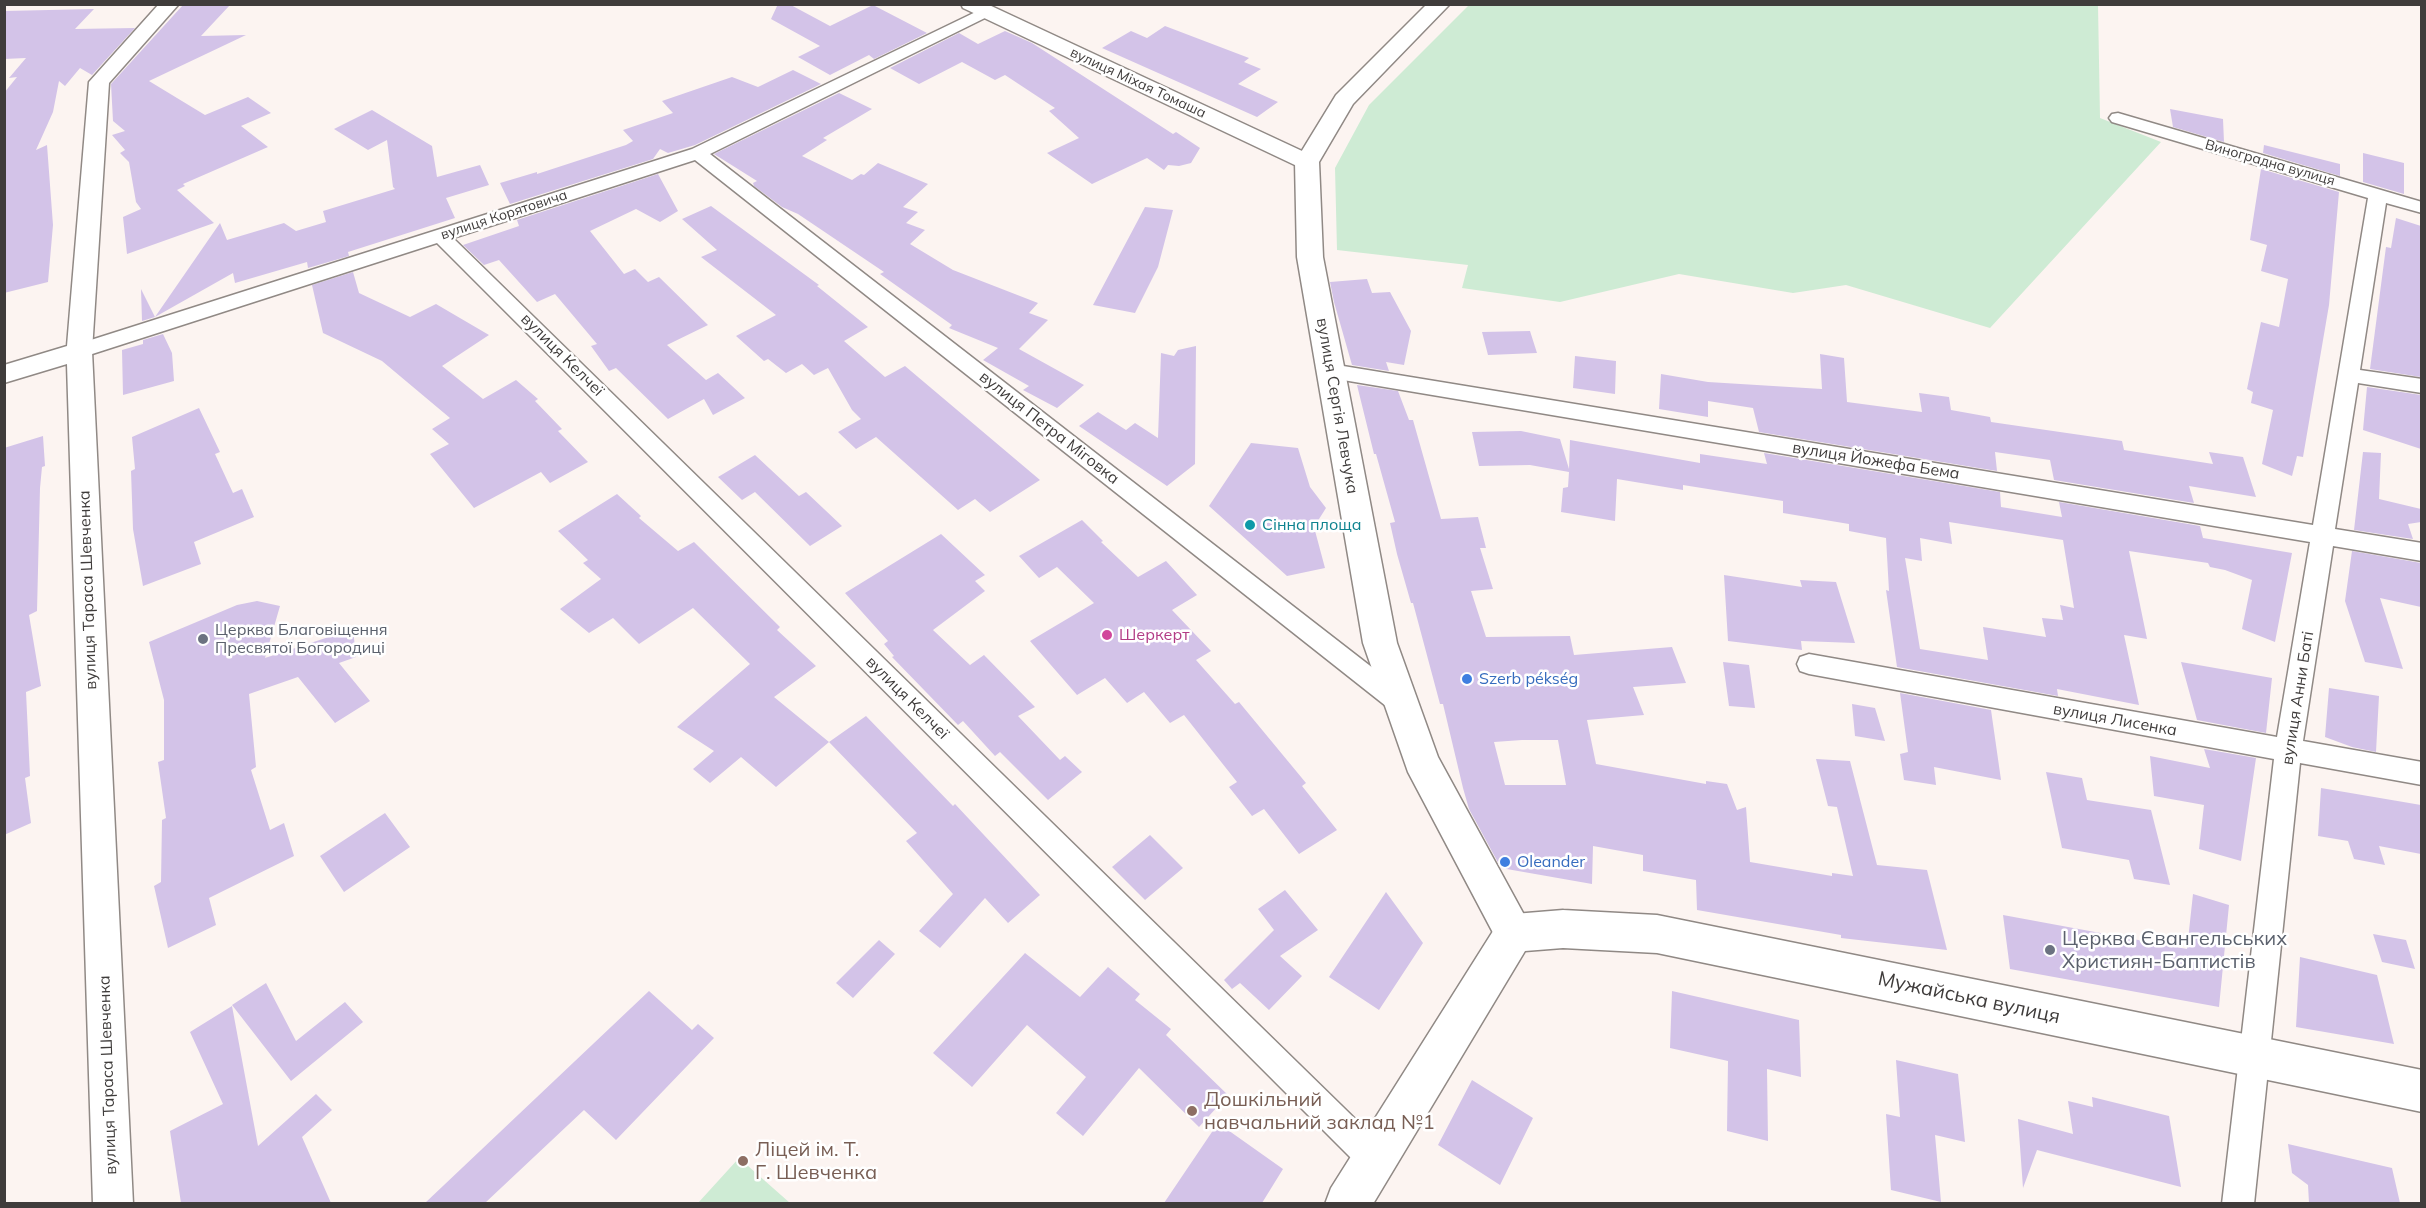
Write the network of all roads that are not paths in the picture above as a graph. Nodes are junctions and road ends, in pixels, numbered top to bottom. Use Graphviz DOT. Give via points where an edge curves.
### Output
graph roads {
  1 [pos="170,4"];
  2 [pos="1440,4"];
  3 [pos="978,8"];
  4 [pos="2118,118"];
  5 [pos="698,153"];
  6 [pos="1307,162"];
  7 [pos="2378,195"];
  8 [pos="2421,208"];
  9 [pos="441,236"];
  10 [pos="79,351"];
  11 [pos="1331,371"];
  12 [pos="4,374"];
  13 [pos="2349,375"];
  14 [pos="2421,386"];
  15 [pos="2324,535"];
  16 [pos="2421,552"];
  17 [pos="1809,664"];
  18 [pos="1400,703"];
  19 [pos="2288,751"];
  20 [pos="2421,774"];
  21 [pos="1514,933"];
  22 [pos="2255,1056"];
  23 [pos="2421,1091"];
  24 [pos="1374,1159"];
  25 [pos="113,1203"];
  26 [pos="1347,1203"];
  27 [pos="2238,1203"];
  1 -- 10 [label="street, вулиця Тараса Шевченка" via="99,82"];
  2 -- 6 [label="main road" via="1344,100"];
  3 -- 5 [label="street, вулиця Корятовича"];
  3 -- 6 [label="street, вулиця Міхая Томаша"];
  4 -- 7 [label="street, Виноградна вулиця"];
  5 -- 9 [label="street, вулиця Корятовича"];
  5 -- 18 [label="street, вулиця Петра Міговка"];
  6 -- 11 [label="main road, вулиця Сергія Левчука" via="1310,257"];
  7 -- 8 [label="street, Виноградна вулиця"];
  7 -- 13 [label="street, вулиця Анни Баті"];
  9 -- 10 [label="street, вулиця Корятовича"];
  9 -- 24 [label="street, вулиця Келчеї"];
  10 -- 12 [label="street, вулиця Корятовича"];
  10 -- 25 [label="street, вулиця Тараса Шевченка"];
  11 -- 15 [label="street, вулиця Йожефа Бема"];
  11 -- 18 [label="main road, вулиця Сергія Левчука" via="1380,643"];
  13 -- 14 [label="street"];
  13 -- 15 [label="street, вулиця Анни Баті"];
  15 -- 16 [label="street, вулиця Йожефа Бема"];
  15 -- 19 [label="street, вулиця Анни Баті"];
  17 -- 19 [label="street, вулиця Лисенка"];
  18 -- 21 [label="main road, вулиця Сергія Левчука" via="1421,761"];
  19 -- 20 [label="street, вулиця Лисенка"];
  19 -- 22 [label="street, вулиця Анни Баті"];
  21 -- 22 [label="main road, Мужайська вулиця" via="1563,929 1657,934"];
  21 -- 24 [label="main road"];
  22 -- 23 [label="main road, Мужайська вулиця"];
  22 -- 27 [label="street, вулиця Анни Баті"];
  24 -- 26 [label="main road"];
}
